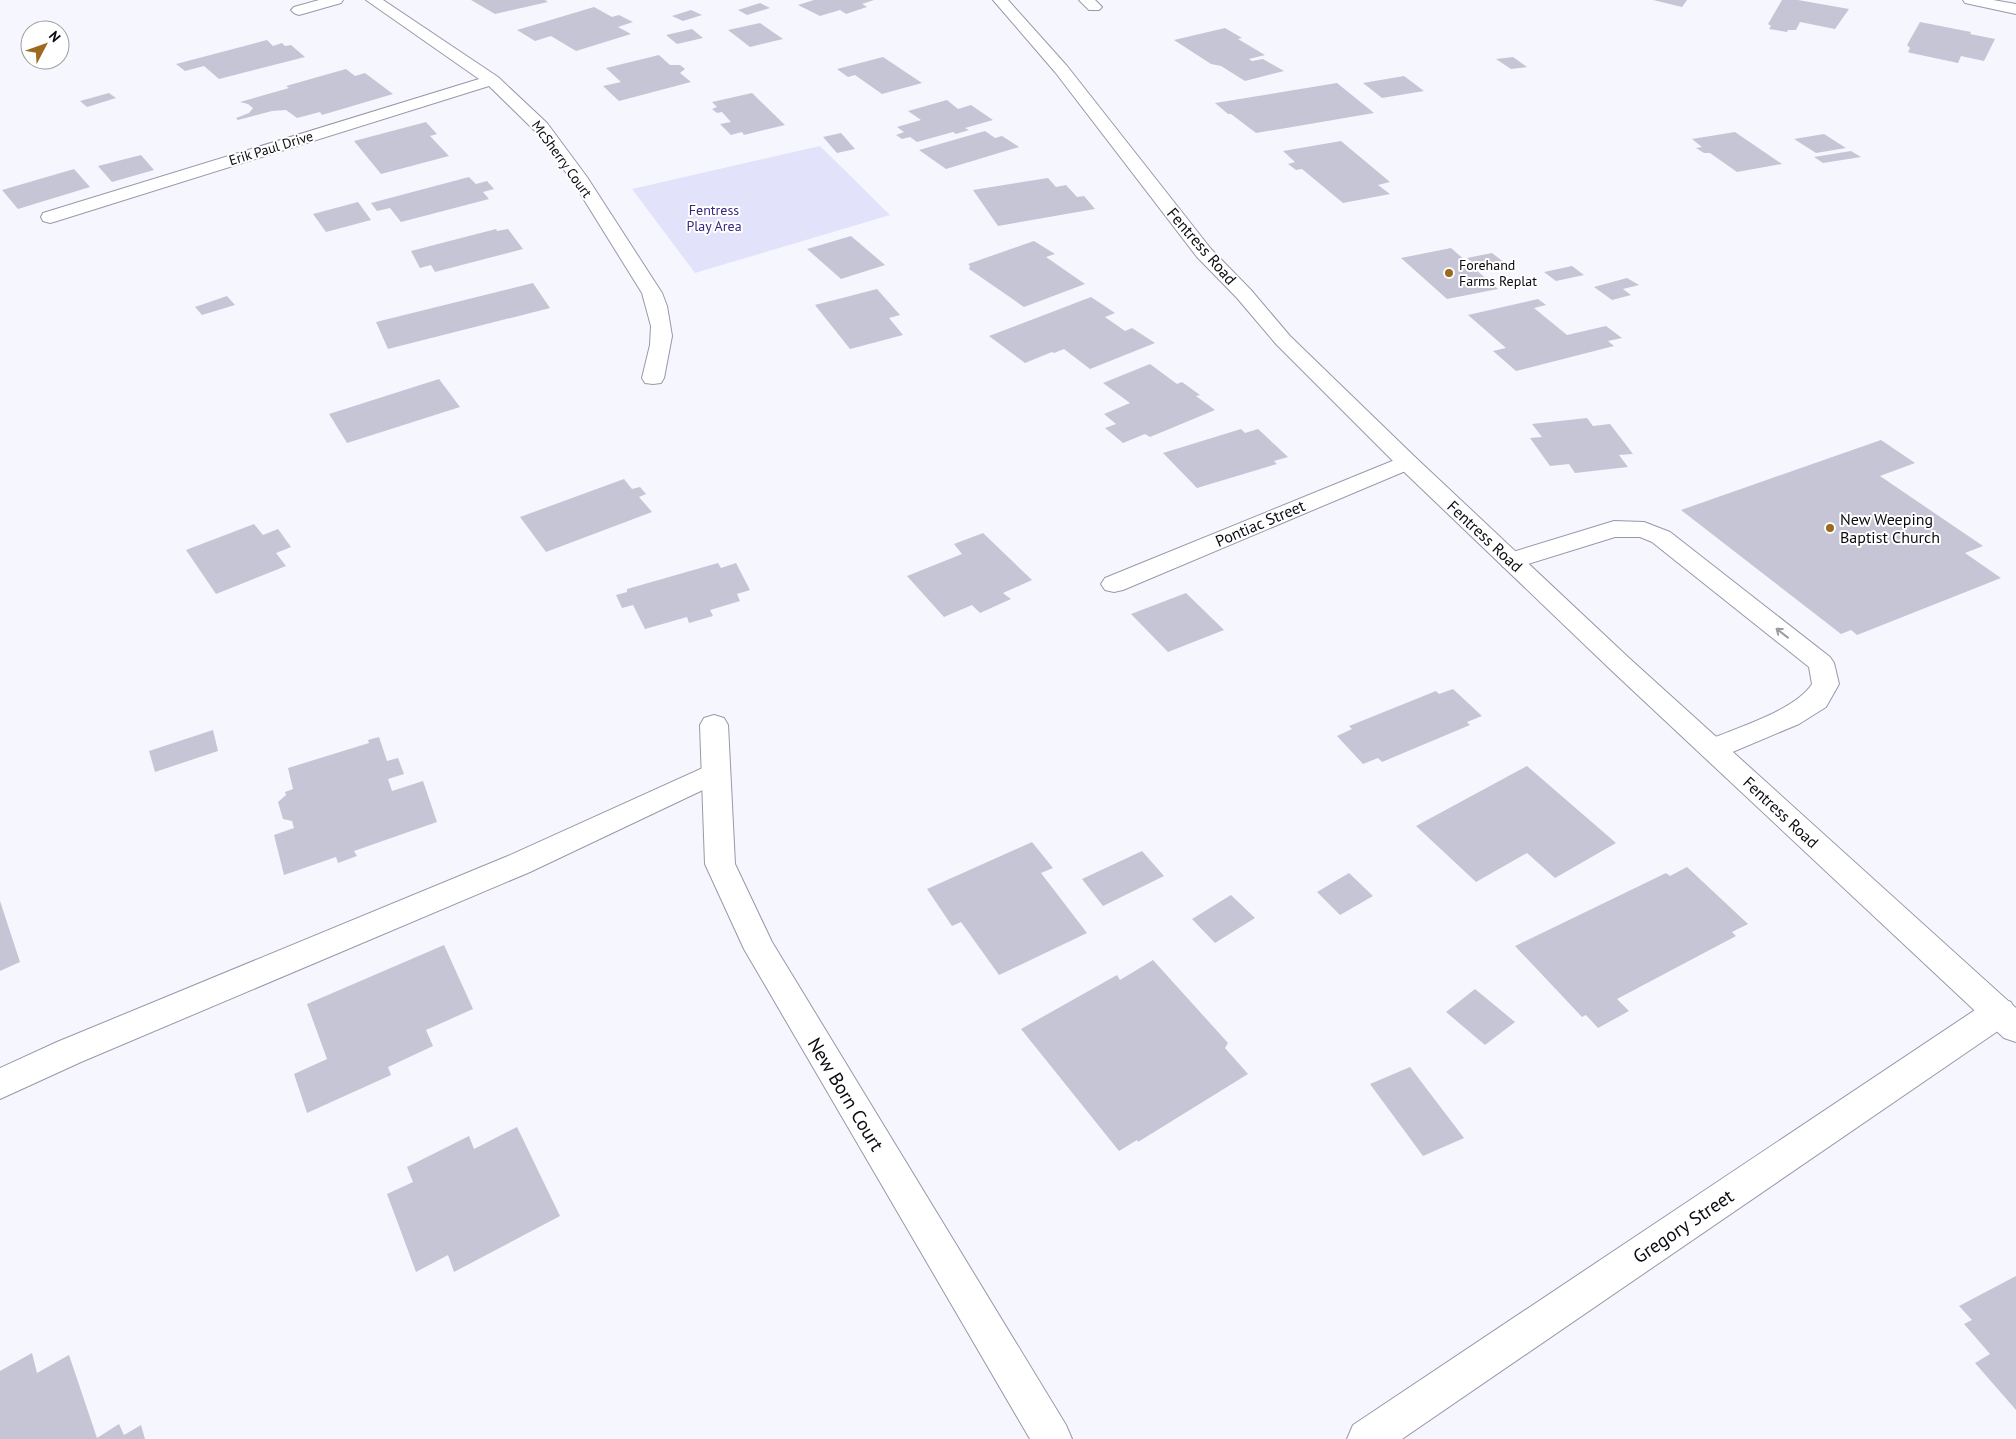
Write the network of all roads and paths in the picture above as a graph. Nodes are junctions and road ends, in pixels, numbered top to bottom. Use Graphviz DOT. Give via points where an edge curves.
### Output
graph roads {
  1 [pos="336,0"];
  2 [pos="373,0"];
  3 [pos="1002,0"];
  4 [pos="1970,0"];
  5 [pos="2016,9"];
  6 [pos="299,10"];
  7 [pos="492,80"];
  8 [pos="50,217"];
  9 [pos="653,378"];
  10 [pos="1407,462"];
  11 [pos="1512,561"];
  12 [pos="1114,584"];
  13 [pos="714,725"];
  14 [pos="1713,750"];
  15 [pos="716,772"];
  16 [pos="2007,1020"];
  17 [pos="0,1084"];
  18 [pos="1052,1439"];
  19 [pos="1367,1439"];
  1 -- 6 [label="street"];
  2 -- 7 [label="street, McSherry Court"];
  3 -- 10 [label="street, Fentress Road" via="1061,69 1204,253 1282,340"];
  4 -- 5 [label="street"];
  7 -- 8 [label="street, Erik Paul Drive"];
  7 -- 9 [label="street, McSherry Court" via="541,127 562,153 652,293 660,311 663,330"];
  10 -- 11 [label="street, Fentress Road"];
  10 -- 12 [label="street, Pontiac Street"];
  11 -- 14 [label="street, Fentress Road"];
  14 -- 11 [label="street, one-way" via="1789,717 1816,700 1826,684 1821,663 1661,537 1644,530 1614,529"];
  13 -- 15 [label="street, New Born Court"];
  14 -- 16 [label="street, Fentress Road"];
  15 -- 17 [label="street" via="519,864 78,1048"];
  15 -- 18 [label="street, New Born Court" via="720,864 760,948"];
  16 -- 19 [label="street, Gregory Street"];
}
